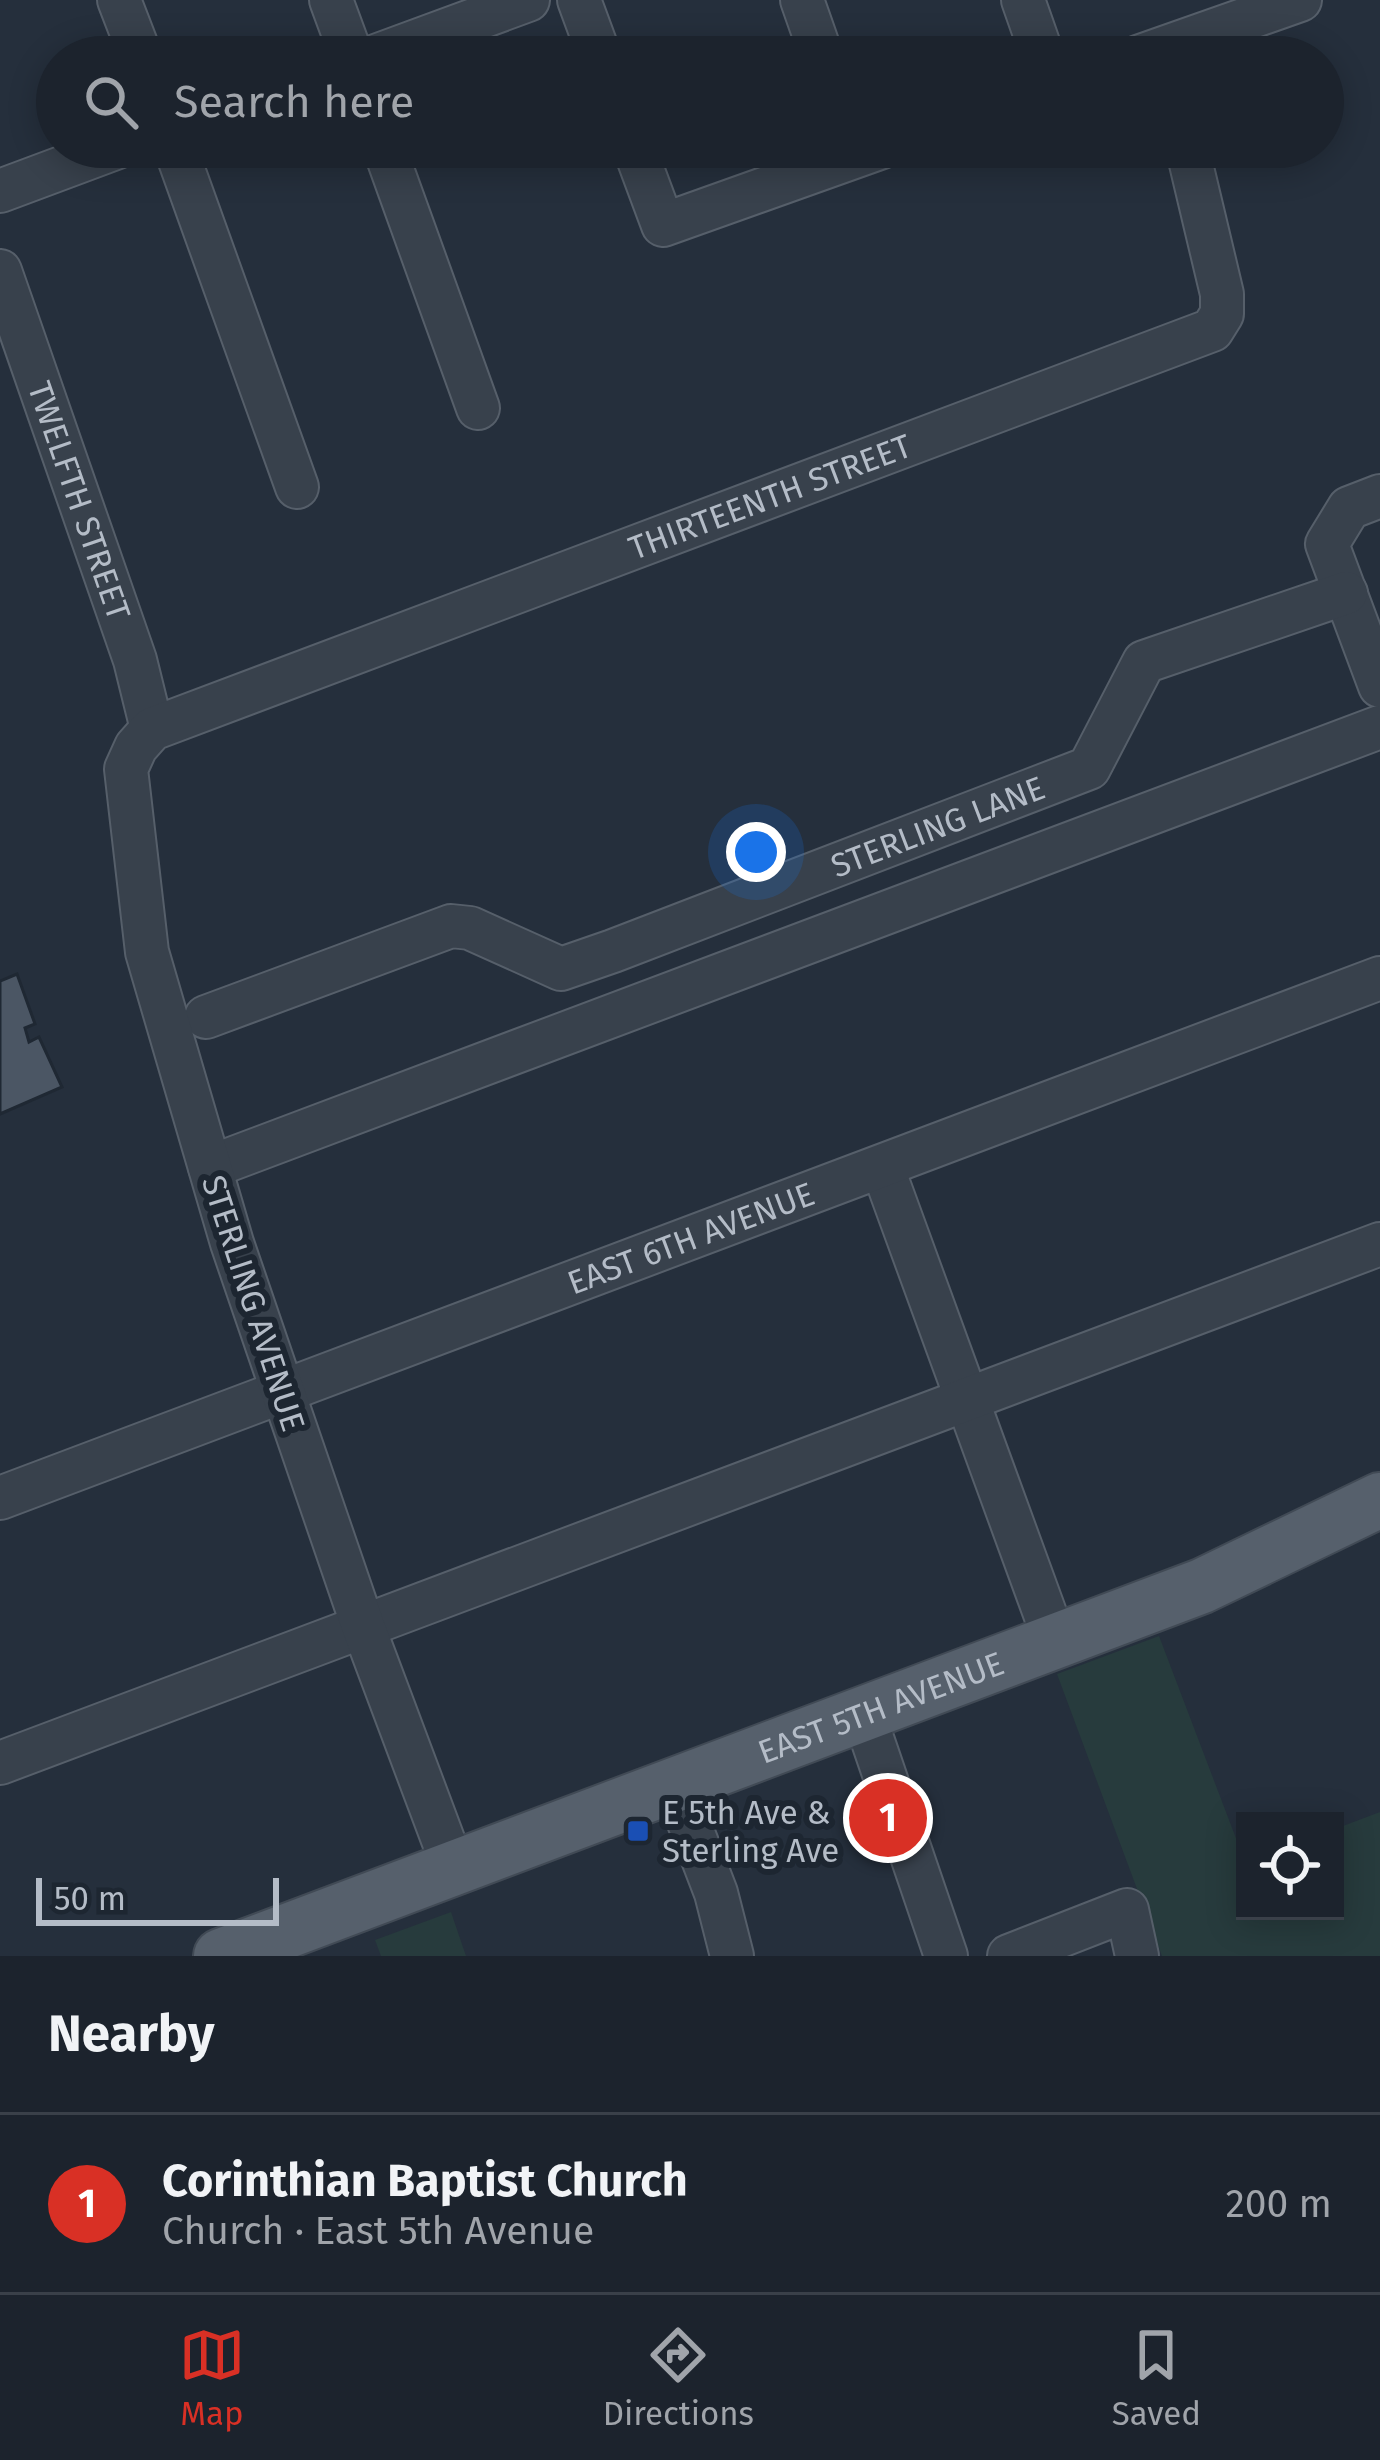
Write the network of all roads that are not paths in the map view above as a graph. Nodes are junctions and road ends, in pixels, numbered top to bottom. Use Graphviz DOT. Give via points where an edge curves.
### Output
graph roads {
  1 [pos="119,0"];
  2 [pos="331,0"];
  3 [pos="528,0"];
  4 [pos="579,0"];
  5 [pos="802,0"];
  6 [pos="1022,0"];
  7 [pos="1300,0"];
  8 [pos="1247,8"];
  9 [pos="133,36"];
  10 [pos="344,36"];
  11 [pos="430,36"];
  12 [pos="592,36"];
  13 [pos="815,36"];
  14 [pos="1035,36"];
  15 [pos="1191,36"];
  16 [pos="62,168"];
  17 [pos="183,168"];
  18 [pos="392,168"];
  19 [pos="642,168"];
  20 [pos="816,168"];
  21 [pos="1191,168"];
  22 [pos="0,191"];
  23 [pos="0,272"];
  24 [pos="478,409"];
  25 [pos="297,487"];
  26 [pos="1380,496"];
  27 [pos="1346,593"];
  28 [pos="1380,686"];
  29 [pos="1380,727"];
  30 [pos="152,729"];
  31 [pos="1380,978"];
  32 [pos="206,1017"];
  33 [pos="210,1167"];
  34 [pos="883,1168"];
  35 [pos="1380,1244"];
  36 [pos="284,1392"];
  37 [pos="968,1400"];
  38 [pos="0,1498"];
  39 [pos="1380,1500"];
  40 [pos="1380,1534"];
  41 [pos="1202,1586"];
  42 [pos="362,1626"];
  43 [pos="1055,1641"];
  44 [pos="864,1715"];
  45 [pos="0,1763"];
  46 [pos="675,1786"];
  47 [pos="454,1869"];
  48 [pos="1030,1952"];
  49 [pos="221,1956"];
  50 [pos="732,1956"];
  51 [pos="946,1956"];
  52 [pos="1137,1956"];
  1 -- 9 [label="street"];
  2 -- 10 [label="street"];
  3 -- 11 [label="street"];
  4 -- 12 [label="street"];
  5 -- 13 [label="street"];
  6 -- 14 [label="street"];
  7 -- 8 [label="street"];
  8 -- 15 [label="street"];
  16 -- 22 [label="street"];
  17 -- 25 [label="street"];
  18 -- 24 [label="street"];
  19 -- 20 [label="street" via="664,225"];
  21 -- 30 [label="street, THIRTEENTH STREET" via="1222,294 1212,330"];
  23 -- 30 [label="street, TWELFTH STREET"];
  26 -- 27 [label="street" via="1349,508 1327,544"];
  27 -- 28 [label="street"];
  27 -- 32 [label="street, STERLING LANE" via="1144,662 1089,768 613,951 561,969 451,926"];
  29 -- 33 [label="street"];
  30 -- 33 [label="street, STERLING AVENUE" via="126,769 147,952"];
  31 -- 34 [label="street, EAST 6TH AVENUE"];
  33 -- 36 [label="street, STERLING AVENUE"];
  34 -- 36 [label="street, EAST 6TH AVENUE"];
  34 -- 37 [label="street"];
  35 -- 37 [label="street"];
  36 -- 38 [label="street, EAST 6TH AVENUE"];
  36 -- 42 [label="street, STERLING AVENUE"];
  37 -- 42 [label="street"];
  37 -- 43 [label="street"];
  39 -- 41 [label="main road, EAST 5TH AVENUE"];
  40 -- 41 [label="main road, EAST 5TH AVENUE"];
  41 -- 43 [label="main road, EAST 5TH AVENUE"];
  42 -- 45 [label="street"];
  42 -- 47 [label="street, STERLING AVENUE"];
  43 -- 44 [label="main road, EAST 5TH AVENUE"];
  44 -- 46 [label="main road, EAST 5TH AVENUE"];
  44 -- 51 [label="street"];
  46 -- 47 [label="main road, EAST 5TH AVENUE"];
  46 -- 50 [label="street"];
  47 -- 49 [label="main road, EAST 5TH AVENUE"];
  48 -- 52 [label="street" via="1127,1910"];
}
